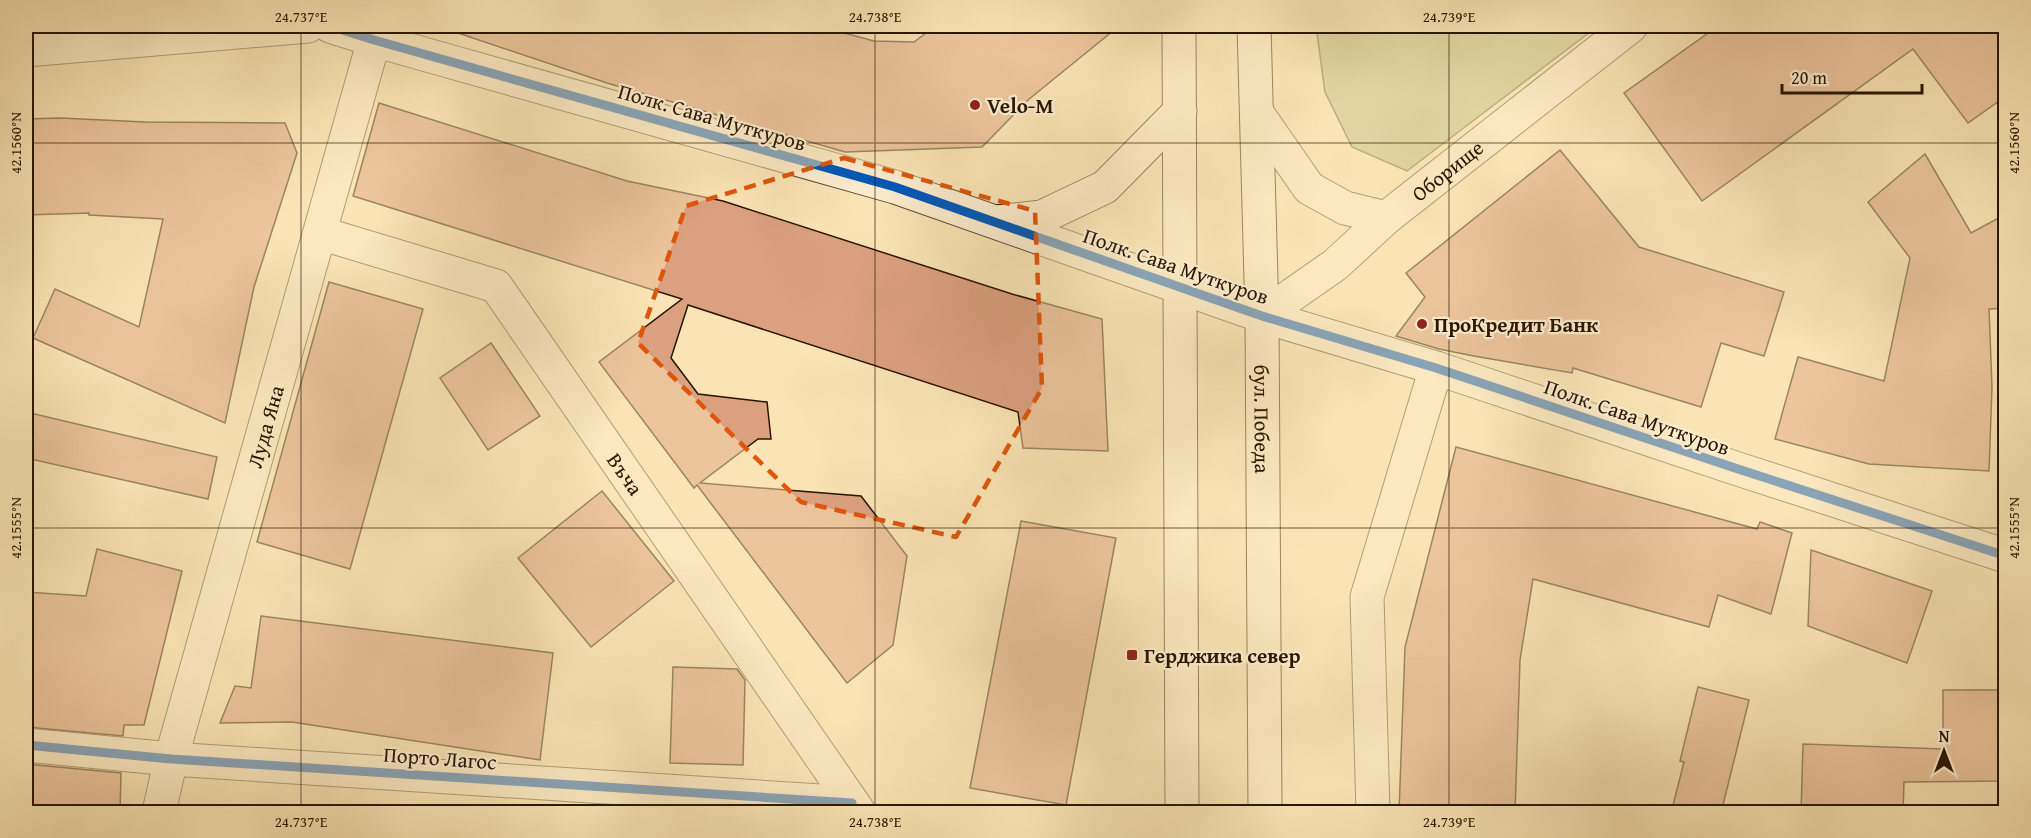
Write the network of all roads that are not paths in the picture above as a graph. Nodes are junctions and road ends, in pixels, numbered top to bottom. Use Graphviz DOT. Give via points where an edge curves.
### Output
graph roads {
  1 [pos="308,26"];
  2 [pos="330,26"];
  3 [pos="1179,26"];
  4 [pos="1254,26"];
  5 [pos="1631,26"];
  6 [pos="374,40"];
  7 [pos="26,50"];
  8 [pos="1180,111"];
  9 [pos="1257,113"];
  10 [pos="1386,218"];
  11 [pos="996,222"];
  12 [pos="320,233"];
  13 [pos="1180,286"];
  14 [pos="1262,316"];
  15 [pos="1436,368"];
  16 [pos="2006,556"];
  17 [pos="26,745"];
  18 [pos="171,759"];
  19 [pos="856,808"];
  20 [pos="159,813"];
  21 [pos="1182,813"];
  22 [pos="1265,813"];
  23 [pos="1374,813"];
  1 -- 7 [label="street"];
  2 -- 6 [label="street, Полк. Сава Муткуров"];
  3 -- 8 [label="street"];
  4 -- 9 [label="street, бул. Победа"];
  5 -- 10 [label="street, Оборище"];
  6 -- 11 [label="street, Полк. Сава Муткуров" via="896,187"];
  6 -- 12 [label="street, Луда Яна"];
  8 -- 11 [label="street" via="1105,187 1042,217"];
  8 -- 13 [label="street"];
  9 -- 10 [label="street" via="1309,188 1346,208"];
  9 -- 14 [label="street, бул. Победа"];
  10 -- 14 [label="street, Оборище" via="1335,265"];
  11 -- 13 [label="street, Полк. Сава Муткуров"];
  12 -- 18 [label="street, Луда Яна"];
  12 -- 19 [label="street, Въча" via="496,286"];
  13 -- 14 [label="street, Полк. Сава Муткуров"];
  13 -- 21 [label="street"];
  14 -- 15 [label="street, Полк. Сава Муткуров"];
  14 -- 22 [label="street, бул. Победа"];
  15 -- 16 [label="street, Полк. Сава Муткуров"];
  15 -- 23 [label="street" via="1367,597"];
  17 -- 18 [label="street, Порто Лагос"];
  18 -- 19 [label="street, Порто Лагос"];
  18 -- 20 [label="street, Луда Яна"];
}
